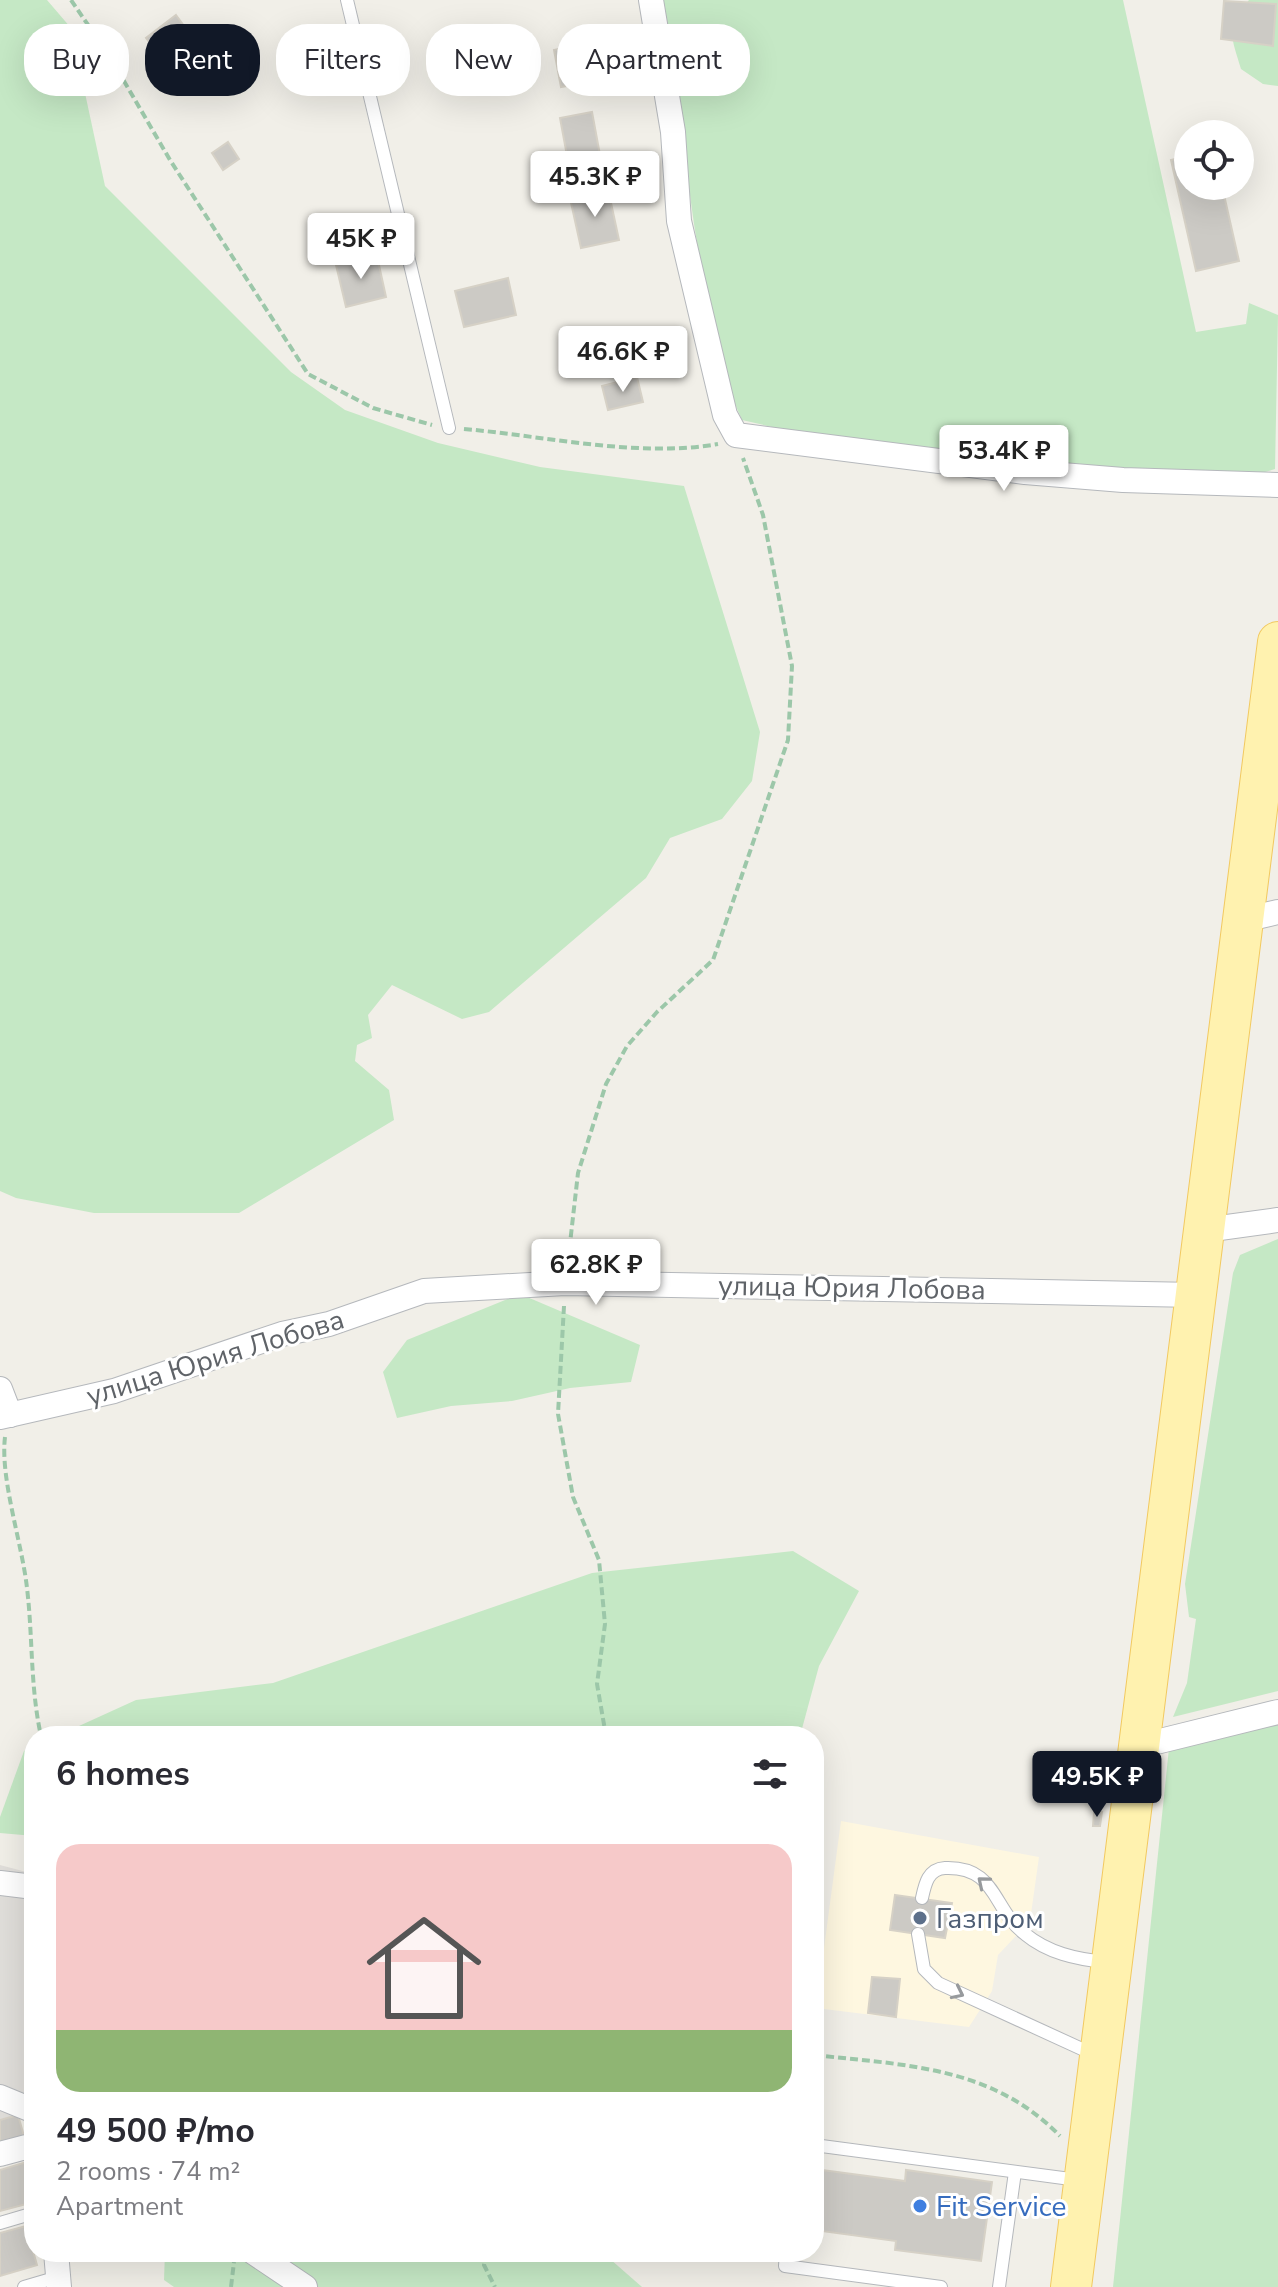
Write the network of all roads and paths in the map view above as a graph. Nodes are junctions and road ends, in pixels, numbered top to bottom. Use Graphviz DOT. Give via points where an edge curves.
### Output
graph roads {
  1 [pos="71,0"];
  2 [pos="347,0"];
  3 [pos="651,0"];
  4 [pos="449,428"];
  5 [pos="736,435"];
  6 [pos="1278,485"];
  7 [pos="1278,642"];
  8 [pos="1275,688"];
  9 [pos="1261,916"];
  10 [pos="1278,1220"];
  11 [pos="1205,1230"];
  12 [pos="565,1283"];
  13 [pos="1196,1295"];
  14 [pos="0,1389"];
  15 [pos="5,1416"];
  16 [pos="1278,1712"];
  17 [pos="39,1726"];
  18 [pos="604,1726"];
  19 [pos="1140,1746"];
  20 [pos="0,1883"];
  21 [pos="24,1886"];
  22 [pos="922,1898"];
  23 [pos="918,1934"];
  24 [pos="1112,1963"];
  25 [pos="824,2056"];
  26 [pos="1100,2057"];
  27 [pos="0,2097"];
  28 [pos="24,2104"];
  29 [pos="824,2146"];
  30 [pos="24,2148"];
  31 [pos="0,2154"];
  32 [pos="1015,2172"];
  33 [pos="1086,2172"];
  34 [pos="24,2216"];
  35 [pos="0,2223"];
  36 [pos="57,2262"];
  37 [pos="233,2262"];
  38 [pos="268,2262"];
  39 [pos="484,2262"];
  40 [pos="785,2262"];
  41 [pos="58,2282"];
  42 [pos="24,2287"];
  43 [pos="231,2287"];
  44 [pos="305,2287"];
  45 [pos="495,2287"];
  46 [pos="941,2287"];
  47 [pos="999,2287"];
  48 [pos="1071,2287"];
  1 -- 4 [label="path" via="308,374 373,408"];
  2 -- 4 [label="lane"];
  3 -- 5 [label="street" via="673,132 679,221 725,415"];
  4 -- 5 [label="path" via="696,448"];
  5 -- 6 [label="street" via="1025,472"];
  5 -- 12 [label="path" via="763,515 792,666 788,740 713,960 627,1046 606,1084 578,1173"];
  7 -- 8 [label="main road"];
  8 -- 9 [label="main road"];
  9 -- 11 [label="main road"];
  10 -- 11 [label="street"];
  11 -- 13 [label="main road"];
  12 -- 13 [label="street, улица Юрия Лобова"];
  12 -- 15 [label="street, улица Юрия Лобова" via="424,1291 114,1391"];
  12 -- 18 [label="path" via="558,1414 573,1497 599,1560 605,1624 597,1684"];
  13 -- 19 [label="main road"];
  14 -- 15 [label="street"];
  15 -- 17 [label="path" via="2,1468 28,1589"];
  16 -- 19 [label="street"];
  19 -- 24 [label="main road"];
  20 -- 21 [label="street"];
  24 -- 22 [label="lane, one-way" via="1074,1958 1022,1933 990,1884 964,1867 939,1868 926,1878"];
  23 -- 26 [label="lane, one-way" via="924,1969 938,1983"];
  24 -- 26 [label="main road"];
  25 -- 33 [label="path" via="943,2070 996,2089 1055,2131"];
  26 -- 33 [label="main road"];
  27 -- 28 [label="street"];
  29 -- 32 [label="lane"];
  30 -- 31 [label="street"];
  32 -- 33 [label="lane"];
  32 -- 47 [label="lane"];
  33 -- 48 [label="main road"];
  34 -- 35 [label="lane"];
  36 -- 41 [label="street"];
  37 -- 43 [label="path"];
  38 -- 44 [label="street"];
  39 -- 45 [label="path"];
  40 -- 46 [label="lane"];
  41 -- 42 [label="lane"];
}
